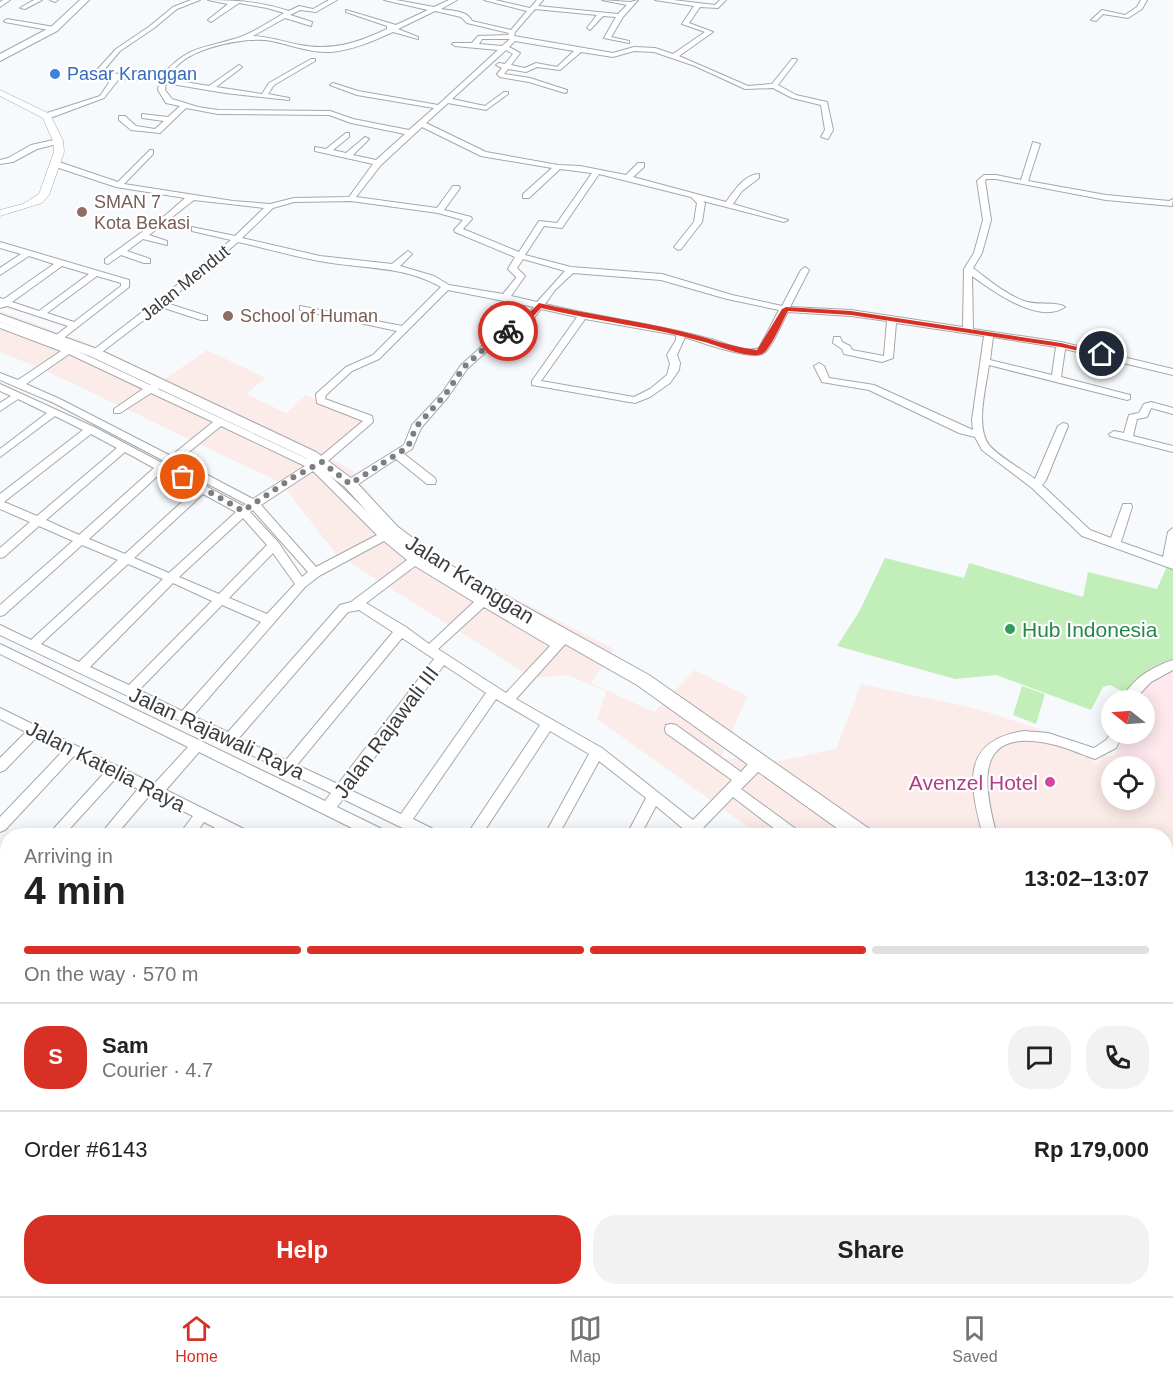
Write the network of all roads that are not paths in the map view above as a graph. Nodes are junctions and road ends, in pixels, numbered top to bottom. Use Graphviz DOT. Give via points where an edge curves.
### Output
graph roads {
  1 [pos="7,0"];
  2 [pos="39,0"];
  3 [pos="84,0"];
  4 [pos="197,0"];
  5 [pos="211,0"];
  6 [pos="334,0"];
  7 [pos="387,0"];
  8 [pos="454,0"];
  9 [pos="487,0"];
  10 [pos="540,0"];
  11 [pos="605,0"];
  12 [pos="654,0"];
  13 [pos="723,0"];
  14 [pos="1144,0"];
  15 [pos="237,2"];
  16 [pos="633,2"];
  17 [pos="0,5"];
  18 [pos="698,5"];
  19 [pos="23,8"];
  20 [pos="434,9"];
  21 [pos="533,9"];
  22 [pos="348,11"];
  23 [pos="601,14"];
  24 [pos="287,15"];
  25 [pos="620,16"];
  26 [pos="211,20"];
  27 [pos="1095,20"];
  28 [pos="7,21"];
  29 [pos="372,22"];
  30 [pos="309,25"];
  31 [pos="393,28"];
  32 [pos="590,28"];
  33 [pos="54,29"];
  34 [pos="512,36"];
  35 [pos="246,37"];
  36 [pos="416,38"];
  37 [pos="627,42"];
  38 [pos="456,44"];
  39 [pos="474,46"];
  40 [pos="504,47"];
  41 [pos="579,50"];
  42 [pos="675,56"];
  43 [pos="0,58"];
  44 [pos="313,60"];
  45 [pos="794,60"];
  46 [pos="486,63"];
  47 [pos="505,66"];
  48 [pos="239,68"];
  49 [pos="116,78"];
  50 [pos="164,79"];
  51 [pos="333,85"];
  52 [pos="774,86"];
  53 [pos="211,88"];
  54 [pos="565,91"];
  55 [pos="0,93"];
  56 [pos="506,93"];
  57 [pos="264,96"];
  58 [pos="287,99"];
  59 [pos="445,100"];
  60 [pos="184,106"];
  61 [pos="438,107"];
  62 [pos="47,116"];
  63 [pos="145,116"];
  64 [pos="122,118"];
  65 [pos="170,119"];
  66 [pos="422,124"];
  67 [pos="157,131"];
  68 [pos="168,132"];
  69 [pos="411,133"];
  70 [pos="346,135"];
  71 [pos="825,137"];
  72 [pos="365,139"];
  73 [pos="58,141"];
  74 [pos="1036,144"];
  75 [pos="318,149"];
  76 [pos="328,151"];
  77 [pos="150,152"];
  78 [pos="348,155"];
  79 [pos="0,162"];
  80 [pos="378,163"];
  81 [pos="56,164"];
  82 [pos="641,165"];
  83 [pos="558,167"];
  84 [pos="597,172"];
  85 [pos="756,176"];
  86 [pos="628,178"];
  87 [pos="1024,183"];
  88 [pos="118,185"];
  89 [pos="456,188"];
  90 [pos="193,196"];
  91 [pos="526,196"];
  92 [pos="694,196"];
  93 [pos="351,199"];
  94 [pos="1173,201"];
  95 [pos="728,205"];
  96 [pos="270,206"];
  97 [pos="439,211"];
  98 [pos="0,213"];
  99 [pos="784,220"];
  100 [pos="195,229"];
  101 [pos="142,236"];
  102 [pos="238,240"];
  103 [pos="164,243"];
  104 [pos="0,245"];
  105 [pos="678,247"];
  106 [pos="120,252"];
  107 [pos="28,253"];
  108 [pos="408,254"];
  109 [pos="520,256"];
  110 [pos="108,261"];
  111 [pos="147,261"];
  112 [pos="61,263"];
  113 [pos="672,266"];
  114 [pos="394,267"];
  115 [pos="968,269"];
  116 [pos="570,270"];
  117 [pos="805,270"];
  118 [pos="0,272"];
  119 [pos="96,273"];
  120 [pos="662,277"];
  121 [pos="446,287"];
  122 [pos="505,297"];
  123 [pos="2,303"];
  124 [pos="160,304"];
  125 [pos="539,305"];
  126 [pos="1062,307"];
  127 [pos="303,308"];
  128 [pos="786,309"];
  129 [pos="40,314"];
  130 [pos="583,316"];
  131 [pos="204,318"];
  132 [pos="892,319"];
  133 [pos="75,325"];
  134 [pos="1,328"];
  135 [pos="402,329"];
  136 [pos="968,331"];
  137 [pos="680,333"];
  138 [pos="989,334"];
  139 [pos="58,338"];
  140 [pos="837,339"];
  141 [pos="1061,345"];
  142 [pos="68,351"];
  143 [pos="95,353"];
  144 [pos="987,362"];
  145 [pos="819,366"];
  146 [pos="1173,372"];
  147 [pos="0,376"];
  148 [pos="1050,378"];
  149 [pos="0,387"];
  150 [pos="154,387"];
  151 [pos="20,389"];
  152 [pos="1127,397"];
  153 [pos="0,408"];
  154 [pos="117,411"];
  155 [pos="1173,411"];
  156 [pos="54,412"];
  157 [pos="221,421"];
  158 [pos="1063,426"];
  159 [pos="90,429"];
  160 [pos="1114,434"];
  161 [pos="979,435"];
  162 [pos="1128,437"];
  163 [pos="125,447"];
  164 [pos="1173,448"];
  165 [pos="0,454"];
  166 [pos="398,455"];
  167 [pos="168,463"];
  168 [pos="318,464"];
  169 [pos="430,481"];
  170 [pos="350,484"];
  171 [pos="1036,485"];
  172 [pos="203,488"];
  173 [pos="0,500"];
  174 [pos="254,504"];
  175 [pos="0,505"];
  176 [pos="1127,507"];
  177 [pos="243,511"];
  178 [pos="38,522"];
  179 [pos="1173,532"];
  180 [pos="389,533"];
  181 [pos="81,541"];
  182 [pos="1115,543"];
  183 [pos="274,545"];
  184 [pos="0,554"];
  185 [pos="126,559"];
  186 [pos="415,560"];
  187 [pos="1171,564"];
  188 [pos="315,573"];
  189 [pos="170,579"];
  190 [pos="301,584"];
  191 [pos="487,598"];
  192 [pos="219,600"];
  193 [pos="355,605"];
  194 [pos="0,612"];
  195 [pos="269,620"];
  196 [pos="0,630"];
  197 [pos="402,630"];
  198 [pos="561,640"];
  199 [pos="33,645"];
  200 [pos="0,649"];
  201 [pos="431,649"];
  202 [pos="443,657"];
  203 [pos="1173,665"];
  204 [pos="81,668"];
  205 [pos="1136,690"];
  206 [pos="130,692"];
  207 [pos="494,692"];
  208 [pos="507,700"];
  209 [pos="0,712"];
  210 [pos="184,717"];
  211 [pos="548,724"];
  212 [pos="671,729"];
  213 [pos="36,730"];
  214 [pos="230,739"];
  215 [pos="1111,744"];
  216 [pos="197,746"];
  217 [pos="73,749"];
  218 [pos="597,752"];
  219 [pos="759,762"];
  220 [pos="0,766"];
  221 [pos="288,767"];
  222 [pos="115,770"];
  223 [pos="738,785"];
  224 [pos="152,789"];
  225 [pos="340,791"];
  226 [pos="653,798"];
  227 [pos="328,808"];
  228 [pos="203,814"];
  229 [pos="404,822"];
  230 [pos="0,826"];
  231 [pos="61,828"];
  232 [pos="114,828"];
  233 [pos="192,828"];
  234 [pos="229,828"];
  235 [pos="367,828"];
  236 [pos="417,828"];
  237 [pos="478,828"];
  238 [pos="555,828"];
  239 [pos="637,828"];
  240 [pos="694,828"];
  241 [pos="702,828"];
  242 [pos="786,828"];
  243 [pos="853,828"];
  244 [pos="988,828"];
  1 -- 17 [label="street"];
  2 -- 19 [label="street"];
  3 -- 33 [label="main road"];
  4 -- 49 [label="street" via="175,8 118,50 100,70"];
  5 -- 15 [label="street"];
  6 -- 24 [label="street" via="314,11 299,8"];
  7 -- 20 [label="street"];
  8 -- 20 [label="street"];
  9 -- 21 [label="street"];
  10 -- 21 [label="street"];
  11 -- 16 [label="street"];
  12 -- 18 [label="street"];
  13 -- 18 [label="street" via="716,7"];
  14 -- 27 [label="street" via="1140,8 1126,17 1102,12"];
  15 -- 24 [label="street" via="268,6"];
  15 -- 26 [label="street"];
  16 -- 25 [label="street"];
  18 -- 42 [label="street" via="685,24 710,32"];
  20 -- 31 [label="street"];
  20 -- 34 [label="street" via="463,15 469,22"];
  21 -- 23 [label="street"];
  21 -- 34 [label="street"];
  22 -- 31 [label="street"];
  23 -- 25 [label="street"];
  23 -- 32 [label="street"];
  24 -- 30 [label="street"];
  24 -- 35 [label="street"];
  25 -- 37 [label="street" via="607,38"];
  28 -- 33 [label="street"];
  29 -- 31 [label="street"];
  31 -- 35 [label="street" via="368,41 329,50"];
  31 -- 36 [label="street"];
  33 -- 43 [label="main road"];
  34 -- 39 [label="street" via="480,37"];
  34 -- 40 [label="street"];
  34 -- 41 [label="street"];
  35 -- 50 [label="street" via="192,53 177,62"];
  38 -- 39 [label="street"];
  39 -- 40 [label="street"];
  40 -- 46 [label="street"];
  40 -- 47 [label="street" via="517,53"];
  41 -- 42 [label="street" via="617,55 642,48"];
  41 -- 47 [label="street" via="558,69"];
  42 -- 52 [label="street" via="747,88"];
  44 -- 57 [label="street" via="271,84"];
  45 -- 52 [label="street"];
  46 -- 47 [label="street"];
  46 -- 59 [label="street"];
  47 -- 54 [label="street" via="502,76"];
  48 -- 53 [label="street"];
  49 -- 50 [label="street"];
  49 -- 62 [label="street" via="102,97"];
  50 -- 53 [label="street"];
  50 -- 60 [label="street" via="161,90 169,101"];
  51 -- 61 [label="street"];
  52 -- 71 [label="street" via="794,97 824,104 829,130"];
  53 -- 57 [label="street"];
  55 -- 62 [label="street"];
  56 -- 59 [label="street" via="486,108"];
  57 -- 58 [label="street"];
  59 -- 61 [label="street"];
  60 -- 65 [label="street"];
  60 -- 69 [label="street" via="218,112 330,113"];
  61 -- 66 [label="street"];
  62 -- 73 [label="street"];
  63 -- 65 [label="street"];
  64 -- 67 [label="street" via="134,128"];
  65 -- 67 [label="street"];
  66 -- 69 [label="street"];
  66 -- 83 [label="street" via="484,154"];
  67 -- 68 [label="street"];
  69 -- 80 [label="street"];
  70 -- 76 [label="street"];
  72 -- 78 [label="street"];
  73 -- 79 [label="street"];
  73 -- 81 [label="street"];
  74 -- 87 [label="street"];
  75 -- 76 [label="street"];
  76 -- 78 [label="street"];
  77 -- 88 [label="street"];
  78 -- 80 [label="street"];
  80 -- 93 [label="street"];
  81 -- 88 [label="street"];
  81 -- 98 [label="street" via="38,201"];
  82 -- 86 [label="street"];
  83 -- 84 [label="street"];
  83 -- 91 [label="street"];
  84 -- 86 [label="street"];
  84 -- 109 [label="street" via="559,226 542,223"];
  85 -- 95 [label="street" via="739,189"];
  86 -- 92 [label="street"];
  87 -- 94 [label="street" via="1077,195 1172,204"];
  87 -- 115 [label="street" via="986,177 981,181 987,220 978,254"];
  88 -- 90 [label="street"];
  89 -- 97 [label="street"];
  90 -- 96 [label="street"];
  90 -- 101 [label="street"];
  92 -- 95 [label="street"];
  92 -- 105 [label="street" via="701,203 698,222"];
  93 -- 96 [label="street" via="294,200"];
  93 -- 97 [label="street"];
  95 -- 99 [label="street"];
  96 -- 102 [label="street, Jalan Mendut"];
  97 -- 109 [label="street" via="468,219 458,230"];
  100 -- 102 [label="street"];
  101 -- 103 [label="street"];
  101 -- 106 [label="street"];
  102 -- 114 [label="street" via="320,259"];
  102 -- 124 [label="street, Jalan Mendut"];
  104 -- 107 [label="street"];
  106 -- 110 [label="street"];
  106 -- 111 [label="street"];
  107 -- 112 [label="street"];
  107 -- 118 [label="street"];
  108 -- 114 [label="street"];
  109 -- 116 [label="street"];
  109 -- 122 [label="street" via="512,269 520,279"];
  112 -- 119 [label="street"];
  112 -- 123 [label="street"];
  113 -- 120 [label="street"];
  114 -- 121 [label="street"];
  115 -- 126 [label="street" via="1025,306"];
  115 -- 136 [label="street"];
  116 -- 120 [label="street"];
  116 -- 125 [label="street"];
  117 -- 128 [label="street"];
  119 -- 129 [label="street"];
  119 -- 133 [label="street" via="126,285"];
  120 -- 128 [label="street"];
  121 -- 122 [label="street"];
  121 -- 135 [label="street"];
  122 -- 125 [label="street"];
  123 -- 129 [label="street"];
  124 -- 131 [label="street"];
  124 -- 143 [label="street, Jalan Mendut"];
  125 -- 130 [label="street"];
  125 -- 166 [label="street" via="529,318 493,341 464,367 416,427 408,447"];
  127 -- 135 [label="street"];
  128 -- 132 [label="street"];
  128 -- 137 [label="street" via="758,353"];
  129 -- 133 [label="street"];
  130 -- 137 [label="street"];
  130 -- 137 [label="street" via="535,383 635,400 644,397 674,372 672,355 681,340"];
  132 -- 136 [label="street"];
  132 -- 140 [label="street" via="888,358 847,352"];
  133 -- 139 [label="street"];
  134 -- 139 [label="main road, Jalan Kranggan"];
  134 -- 142 [label="street"];
  135 -- 168 [label="street" via="376,357 349,369 321,394 320,400 369,420"];
  136 -- 138 [label="street"];
  138 -- 141 [label="street"];
  138 -- 144 [label="street"];
  139 -- 143 [label="main road, Jalan Kranggan"];
  141 -- 146 [label="street"];
  141 -- 148 [label="street" via="1056,377"];
  142 -- 150 [label="street"];
  142 -- 151 [label="street"];
  143 -- 150 [label="main road, Jalan Kranggan"];
  144 -- 148 [label="street"];
  144 -- 161 [label="street" via="977,420"];
  145 -- 161 [label="street" via="825,380 871,387"];
  147 -- 151 [label="street"];
  148 -- 152 [label="street"];
  149 -- 151 [label="street"];
  150 -- 154 [label="street"];
  150 -- 157 [label="street"];
  150 -- 168 [label="main road, Jalan Kranggan"];
  151 -- 153 [label="street"];
  151 -- 156 [label="street"];
  151 -- 167 [label="street"];
  155 -- 162 [label="street" via="1147,406 1143,415 1133,417"];
  156 -- 159 [label="street"];
  156 -- 165 [label="street"];
  157 -- 167 [label="street"];
  157 -- 168 [label="street"];
  158 -- 171 [label="street"];
  159 -- 163 [label="street"];
  159 -- 173 [label="street"];
  160 -- 162 [label="street"];
  161 -- 171 [label="street" via="986,448"];
  162 -- 164 [label="street"];
  163 -- 167 [label="street"];
  163 -- 178 [label="street"];
  166 -- 169 [label="street"];
  166 -- 170 [label="street"];
  167 -- 172 [label="street"];
  167 -- 174 [label="street"];
  167 -- 181 [label="street"];
  168 -- 170 [label="main road, Jalan Kranggan"];
  168 -- 174 [label="street"];
  168 -- 180 [label="street"];
  170 -- 180 [label="main road, Jalan Kranggan"];
  171 -- 182 [label="street" via="1083,531"];
  172 -- 177 [label="street"];
  172 -- 185 [label="street"];
  174 -- 177 [label="street"];
  174 -- 188 [label="street"];
  175 -- 178 [label="street"];
  176 -- 182 [label="street"];
  177 -- 183 [label="street"];
  177 -- 189 [label="street"];
  178 -- 181 [label="street"];
  178 -- 184 [label="street"];
  179 -- 187 [label="street"];
  180 -- 186 [label="street"];
  180 -- 188 [label="street"];
  180 -- 191 [label="main road, Jalan Kranggan"];
  181 -- 185 [label="street"];
  181 -- 194 [label="street"];
  182 -- 187 [label="street"];
  183 -- 190 [label="street"];
  183 -- 192 [label="street"];
  185 -- 189 [label="street"];
  185 -- 199 [label="street"];
  186 -- 191 [label="street"];
  186 -- 193 [label="street"];
  188 -- 190 [label="street"];
  189 -- 192 [label="street"];
  189 -- 204 [label="street"];
  190 -- 195 [label="street"];
  191 -- 198 [label="main road, Jalan Kranggan"];
  191 -- 201 [label="street"];
  192 -- 195 [label="street"];
  192 -- 206 [label="street"];
  193 -- 197 [label="street"];
  193 -- 214 [label="street" via="344,608"];
  195 -- 210 [label="street"];
  196 -- 199 [label="street, Jalan Rajawali Raya"];
  197 -- 201 [label="street"];
  197 -- 221 [label="street"];
  198 -- 208 [label="street"];
  198 -- 219 [label="main road, Jalan Kranggan" via="643,680"];
  199 -- 204 [label="street, Jalan Rajawali Raya"];
  200 -- 216 [label="street"];
  201 -- 202 [label="street"];
  202 -- 207 [label="street"];
  202 -- 225 [label="street, Jalan Rajawali III"];
  203 -- 205 [label="street" via="1158,670"];
  204 -- 206 [label="street, Jalan Rajawali Raya"];
  206 -- 210 [label="street, Jalan Rajawali Raya"];
  207 -- 208 [label="street"];
  207 -- 229 [label="street"];
  208 -- 211 [label="street"];
  209 -- 213 [label="street, Jalan Katelia Raya"];
  210 -- 214 [label="street, Jalan Rajawali Raya"];
  211 -- 218 [label="street"];
  211 -- 237 [label="street"];
  212 -- 223 [label="street"];
  213 -- 217 [label="street, Jalan Katelia Raya"];
  213 -- 220 [label="street"];
  214 -- 221 [label="street, Jalan Rajawali Raya"];
  215 -- 244 [label="street" via="1095,754 1030,734 1013,736 992,748 984,756 981,772"];
  216 -- 224 [label="street"];
  216 -- 227 [label="street"];
  217 -- 222 [label="street, Jalan Katelia Raya"];
  217 -- 230 [label="street"];
  218 -- 226 [label="street"];
  218 -- 238 [label="street"];
  219 -- 223 [label="street"];
  219 -- 243 [label="main road, Jalan Kranggan"];
  221 -- 225 [label="street, Jalan Rajawali Raya"];
  222 -- 224 [label="street, Jalan Katelia Raya"];
  222 -- 231 [label="street"];
  223 -- 241 [label="street"];
  223 -- 242 [label="street"];
  224 -- 228 [label="street, Jalan Katelia Raya"];
  224 -- 232 [label="street"];
  225 -- 227 [label="street, Jalan Rajawali III"];
  225 -- 229 [label="street, Jalan Rajawali Raya"];
  226 -- 239 [label="street"];
  226 -- 240 [label="street"];
  227 -- 235 [label="street"];
  228 -- 233 [label="street"];
  228 -- 234 [label="street, Jalan Katelia Raya"];
  229 -- 236 [label="street, Jalan Rajawali Raya"];
}
